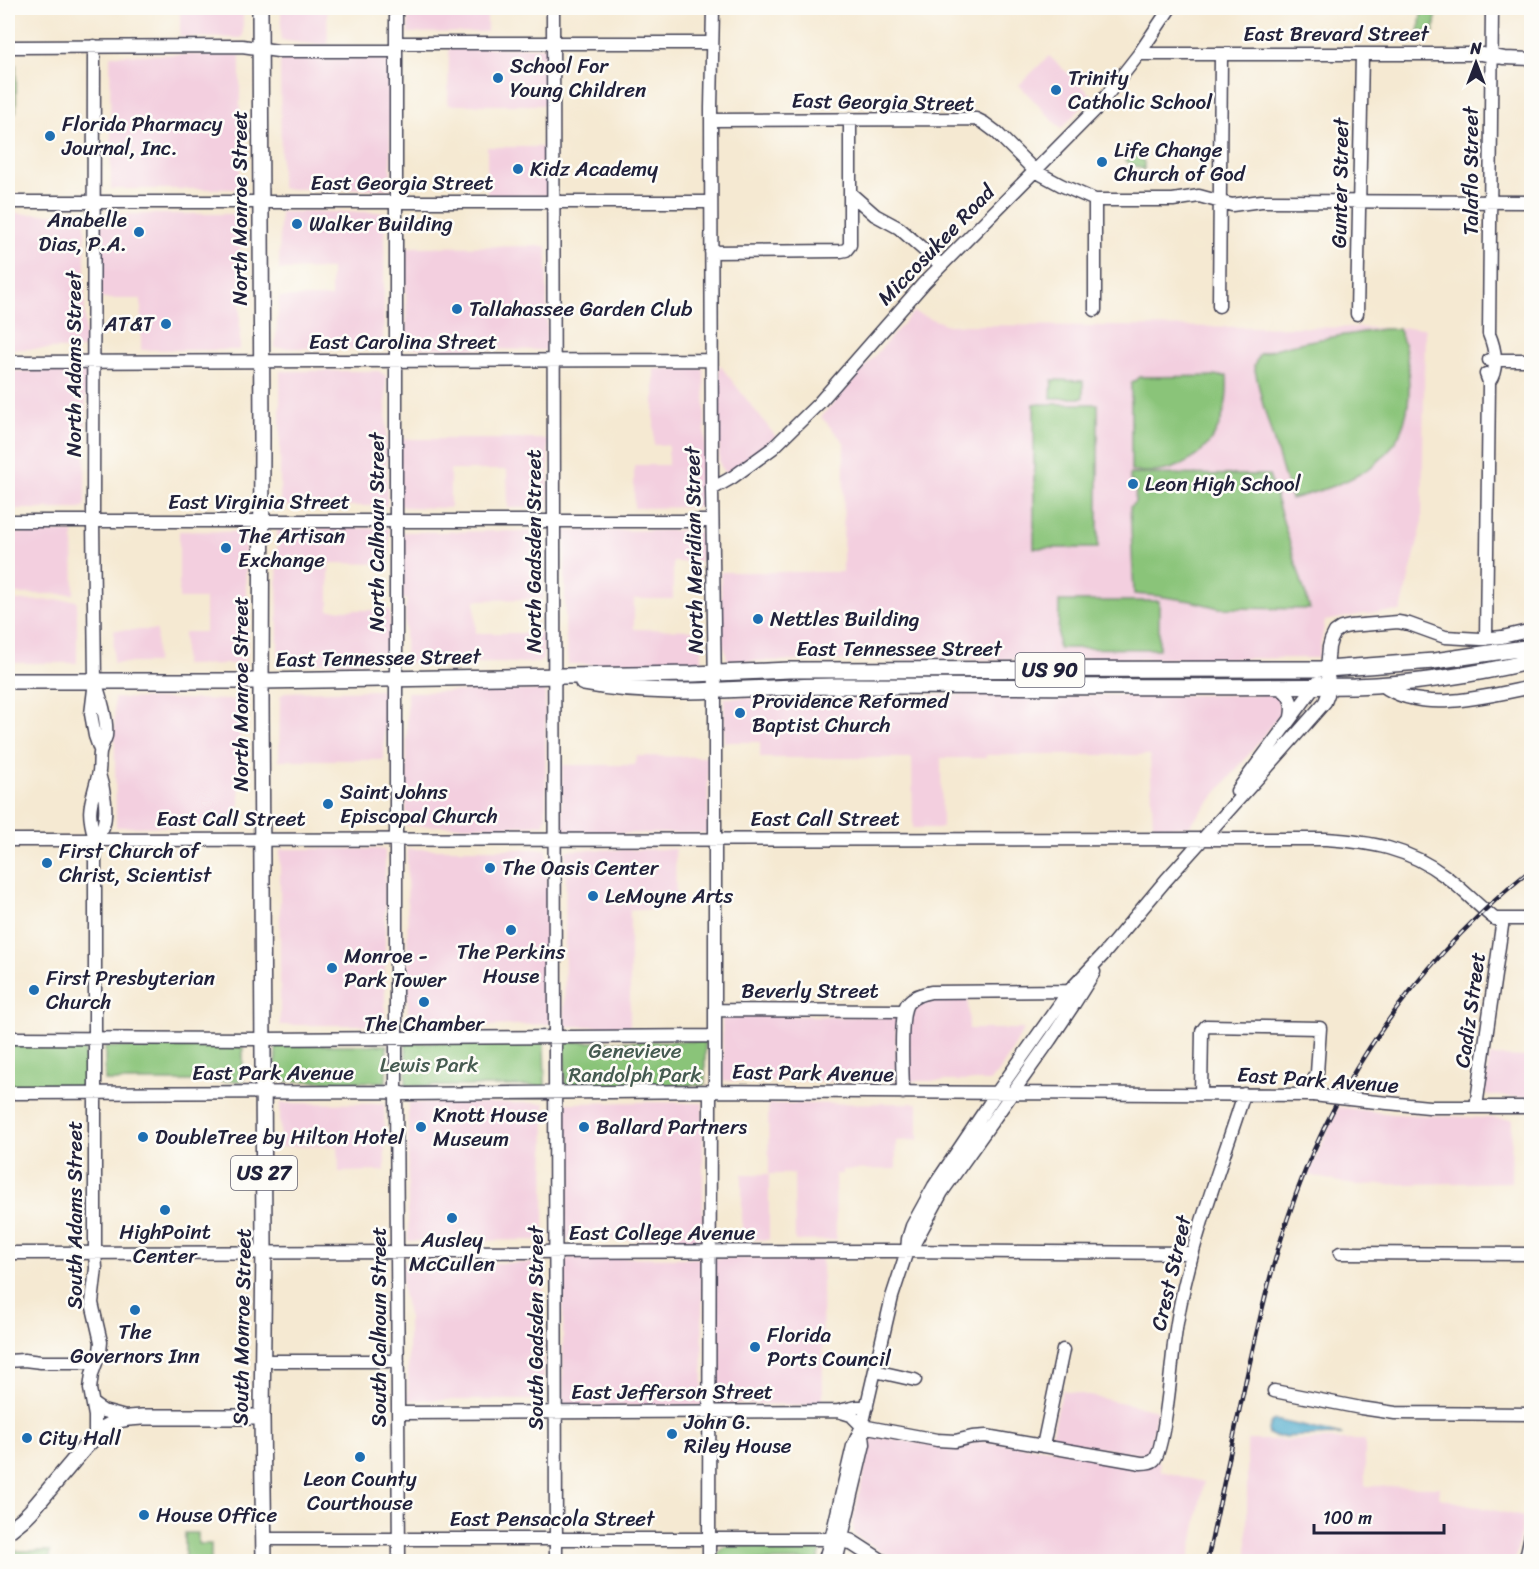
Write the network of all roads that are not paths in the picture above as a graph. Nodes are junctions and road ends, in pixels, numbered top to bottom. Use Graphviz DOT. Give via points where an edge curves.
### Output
graph roads {
  1 [pos="260,8"];
  2 [pos="396,8"];
  3 [pos="553,8"];
  4 [pos="713,8"];
  5 [pos="1170,8"];
  6 [pos="1492,8"];
  7 [pos="553,43"];
  8 [pos="712,43"];
  9 [pos="94,46"];
  10 [pos="8,47"];
  11 [pos="396,47"];
  12 [pos="261,48"];
  13 [pos="1139,54"];
  14 [pos="1221,54"];
  15 [pos="1362,54"];
  16 [pos="1491,56"];
  17 [pos="1532,59"];
  18 [pos="850,119"];
  19 [pos="711,120"];
  20 [pos="1035,171"];
  21 [pos="850,193"];
  22 [pos="1095,200"];
  23 [pos="1220,201"];
  24 [pos="1359,201"];
  25 [pos="8,202"];
  26 [pos="93,202"];
  27 [pos="261,202"];
  28 [pos="396,202"];
  29 [pos="554,202"];
  30 [pos="711,202"];
  31 [pos="1490,202"];
  32 [pos="1532,202"];
  33 [pos="711,252"];
  34 [pos="941,266"];
  35 [pos="1219,306"];
  36 [pos="1095,310"];
  37 [pos="1357,314"];
  38 [pos="711,360"];
  39 [pos="1492,360"];
  40 [pos="1532,360"];
  41 [pos="396,361"];
  42 [pos="554,361"];
  43 [pos="8,362"];
  44 [pos="94,362"];
  45 [pos="262,362"];
  46 [pos="712,489"];
  47 [pos="8,521"];
  48 [pos="93,521"];
  49 [pos="262,521"];
  50 [pos="396,521"];
  51 [pos="554,521"];
  52 [pos="712,521"];
  53 [pos="1532,630"];
  54 [pos="1486,639"];
  55 [pos="1532,647"];
  56 [pos="1532,661"];
  57 [pos="1327,669"];
  58 [pos="854,670"];
  59 [pos="1036,670"];
  60 [pos="715,673"];
  61 [pos="554,676"];
  62 [pos="396,679"];
  63 [pos="8,681"];
  64 [pos="95,681"];
  65 [pos="261,681"];
  66 [pos="1382,685"];
  67 [pos="854,686"];
  68 [pos="1036,686"];
  69 [pos="1274,686"];
  70 [pos="1323,686"];
  71 [pos="1532,687"];
  72 [pos="715,690"];
  73 [pos="1291,717"];
  74 [pos="554,838"];
  75 [pos="715,838"];
  76 [pos="95,839"];
  77 [pos="262,839"];
  78 [pos="396,839"];
  79 [pos="1203,839"];
  80 [pos="8,840"];
  81 [pos="1503,920"];
  82 [pos="1532,920"];
  83 [pos="1103,956"];
  84 [pos="1070,991"];
  85 [pos="715,1010"];
  86 [pos="904,1011"];
  87 [pos="1194,1032"];
  88 [pos="715,1036"];
  89 [pos="555,1037"];
  90 [pos="8,1038"];
  91 [pos="397,1038"];
  92 [pos="95,1039"];
  93 [pos="263,1039"];
  94 [pos="713,1091"];
  95 [pos="264,1092"];
  96 [pos="396,1092"];
  97 [pos="8,1093"];
  98 [pos="903,1093"];
  99 [pos="94,1094"];
  100 [pos="555,1094"];
  101 [pos="996,1094"];
  102 [pos="1011,1094"];
  103 [pos="1197,1094"];
  104 [pos="1244,1094"];
  105 [pos="1309,1095"];
  106 [pos="1476,1107"];
  107 [pos="1532,1107"];
  108 [pos="907,1251"];
  109 [pos="555,1252"];
  110 [pos="709,1252"];
  111 [pos="8,1253"];
  112 [pos="95,1253"];
  113 [pos="264,1253"];
  114 [pos="398,1253"];
  115 [pos="1193,1253"];
  116 [pos="1340,1253"];
  117 [pos="1532,1254"];
  118 [pos="1063,1350"];
  119 [pos="8,1361"];
  120 [pos="263,1361"];
  121 [pos="398,1361"];
  122 [pos="96,1362"];
  123 [pos="875,1371"];
  124 [pos="915,1380"];
  125 [pos="1274,1391"];
  126 [pos="94,1405"];
  127 [pos="867,1407"];
  128 [pos="710,1411"];
  129 [pos="838,1411"];
  130 [pos="555,1412"];
  131 [pos="399,1413"];
  132 [pos="1532,1414"];
  133 [pos="262,1417"];
  134 [pos="129,1418"];
  135 [pos="862,1426"];
  136 [pos="95,1437"];
  137 [pos="1043,1446"];
  138 [pos="8,1531"];
  139 [pos="1532,1531"];
  140 [pos="264,1539"];
  141 [pos="399,1539"];
  142 [pos="556,1539"];
  143 [pos="710,1539"];
  144 [pos="836,1539"];
  145 [pos="264,1562"];
  146 [pos="399,1562"];
  147 [pos="556,1562"];
  148 [pos="710,1562"];
  149 [pos="824,1562"];
  150 [pos="836,1562"];
  151 [pos="882,1562"];
  152 [pos="1525,1562"];
  1 -- 12 [label="main road, North Monroe Street / US 27"];
  2 -- 11 [label="street, North Calhoun Street"];
  3 -- 7 [label="street, North Gadsden Street"];
  4 -- 8 [label="street, North Meridian Street"];
  5 -- 13 [label="street, Miccosukee Road"];
  6 -- 16 [label="street, Talaflo Street"];
  7 -- 8 [label="street"];
  7 -- 11 [label="street"];
  7 -- 29 [label="street, North Gadsden Street"];
  8 -- 19 [label="street, North Meridian Street"];
  9 -- 10 [label="street"];
  9 -- 12 [label="street"];
  9 -- 26 [label="street, North Adams Street"];
  11 -- 12 [label="street" via="278,51"];
  11 -- 28 [label="street, North Calhoun Street"];
  12 -- 27 [label="main road, North Monroe Street / US 27"];
  13 -- 14 [label="street, East Brevard Street"];
  13 -- 20 [label="street, Miccosukee Road" via="1096,109"];
  14 -- 15 [label="street, East Brevard Street"];
  14 -- 23 [label="street"];
  15 -- 16 [label="street, East Brevard Street"];
  15 -- 24 [label="street, Gunter Street"];
  16 -- 17 [label="street, East Brevard Street"];
  16 -- 31 [label="street, Talaflo Street"];
  18 -- 19 [label="street, East Georgia Street"];
  18 -- 20 [label="street, East Georgia Street" via="976,119 996,132"];
  18 -- 21 [label="street"];
  19 -- 30 [label="street, North Meridian Street"];
  20 -- 22 [label="street, East Georgia Street"];
  20 -- 34 [label="street, Miccosukee Road"];
  21 -- 33 [label="street" via="850,245 841,251"];
  21 -- 34 [label="street" via="875,215 899,228"];
  22 -- 23 [label="street, East Georgia Street" via="1200,204"];
  22 -- 36 [label="street"];
  23 -- 24 [label="street, East Georgia Street" via="1232,205 1261,201"];
  23 -- 35 [label="street"];
  24 -- 31 [label="street, East Georgia Street"];
  24 -- 37 [label="street, Gunter Street"];
  25 -- 26 [label="street, East Georgia Street"];
  26 -- 27 [label="street, East Georgia Street"];
  26 -- 44 [label="street, North Adams Street"];
  27 -- 28 [label="street, East Georgia Street"];
  27 -- 45 [label="main road, North Monroe Street / US 27"];
  28 -- 29 [label="street, East Georgia Street"];
  28 -- 41 [label="street, North Calhoun Street"];
  29 -- 30 [label="street, East Georgia Street"];
  29 -- 42 [label="street, North Gadsden Street"];
  30 -- 33 [label="street, North Meridian Street"];
  31 -- 32 [label="street, East Georgia Street"];
  31 -- 39 [label="street, Talaflo Street" via="1489,334 1485,351"];
  33 -- 38 [label="street, North Meridian Street"];
  34 -- 46 [label="street, Miccosukee Road" via="819,403 773,448"];
  38 -- 42 [label="street, East Carolina Street"];
  38 -- 46 [label="street, North Meridian Street"];
  39 -- 40 [label="street"];
  39 -- 54 [label="street, Talaflo Street" via="1486,371"];
  41 -- 42 [label="street, East Carolina Street"];
  41 -- 45 [label="street, East Carolina Street"];
  41 -- 50 [label="street, North Calhoun Street"];
  42 -- 51 [label="street, North Gadsden Street"];
  43 -- 44 [label="street, East Carolina Street"];
  44 -- 45 [label="street, East Carolina Street"];
  44 -- 48 [label="street, North Adams Street"];
  45 -- 49 [label="main road, North Monroe Street / US 27"];
  46 -- 52 [label="street, North Meridian Street"];
  47 -- 48 [label="street, East Virginia Street"];
  48 -- 49 [label="street, East Virginia Street"];
  48 -- 64 [label="street, North Adams Street"];
  49 -- 50 [label="street, East Virginia Street"];
  49 -- 65 [label="main road, North Monroe Street / US 27"];
  50 -- 51 [label="street, East Virginia Street"];
  50 -- 62 [label="street, North Calhoun Street"];
  51 -- 52 [label="street, East Virginia Street"];
  51 -- 61 [label="street, North Gadsden Street"];
  52 -- 60 [label="street, North Meridian Street"];
  53 -- 54 [label="street"];
  54 -- 57 [label="street" via="1444,637 1402,623 1350,626 1337,630 1332,638"];
  55 -- 57 [label="main road, East Tennessee Street / US 90" via="1434,661"];
  56 -- 66 [label="main road, East Tennessee Street / US 90"];
  57 -- 59 [label="main road, East Tennessee Street / US 90"];
  57 -- 70 [label="street"];
  58 -- 59 [label="main road, East Tennessee Street / US 90"];
  58 -- 60 [label="main road, East Tennessee Street / US 90"];
  58 -- 67 [label="main road"];
  59 -- 68 [label="main road"];
  60 -- 61 [label="main road, East Tennessee Street / US 90"];
  60 -- 72 [label="street, North Meridian Street"];
  61 -- 62 [label="main road, East Tennessee Street / US 90"];
  61 -- 72 [label="main road, East Tennessee Street / US 90" via="619,688"];
  61 -- 74 [label="street, North Gadsden Street"];
  62 -- 65 [label="main road, East Tennessee Street / US 90"];
  62 -- 78 [label="street, North Calhoun Street"];
  63 -- 64 [label="main road, US 90"];
  64 -- 65 [label="main road, East Tennessee Street / US 90"];
  64 -- 76 [label="street, North Adams Street" via="106,736 100,750 102,827"];
  65 -- 77 [label="main road, North Monroe Street / US 27"];
  66 -- 70 [label="main road, East Tennessee Street / US 90"];
  66 -- 71 [label="street, East Tennessee Street" via="1404,696 1432,701"];
  67 -- 68 [label="main road, East Tennessee Street / US 90"];
  67 -- 72 [label="main road, East Tennessee Street / US 90"];
  68 -- 69 [label="main road, East Tennessee Street / US 90"];
  69 -- 70 [label="main road, East Tennessee Street / US 90"];
  69 -- 73 [label="street" via="1291,699"];
  70 -- 73 [label="street"];
  70 -- 79 [label="street" via="1328,697 1323,704"];
  72 -- 75 [label="street, North Meridian Street"];
  73 -- 79 [label="street"];
  74 -- 75 [label="street, East Call Street"];
  74 -- 78 [label="street, East Call Street"];
  74 -- 89 [label="street, North Gadsden Street"];
  75 -- 79 [label="street, East Call Street"];
  75 -- 85 [label="street, North Meridian Street"];
  76 -- 77 [label="street, East Call Street"];
  76 -- 80 [label="street, East Call Street"];
  76 -- 92 [label="street, North Adams Street"];
  77 -- 78 [label="street, East Call Street"];
  77 -- 93 [label="main road, North Monroe Street / US 27"];
  78 -- 91 [label="street, North Calhoun Street"];
  79 -- 81 [label="street, East Call Street" via="1326,839 1380,845 1417,859 1445,876 1495,920"];
  79 -- 83 [label="street"];
  81 -- 82 [label="street"];
  81 -- 106 [label="street, Cadiz Street"];
  83 -- 84 [label="street"];
  83 -- 102 [label="street"];
  84 -- 86 [label="street" via="932,992 915,996"];
  84 -- 101 [label="street"];
  85 -- 86 [label="street, Beverly Street"];
  85 -- 88 [label="street, North Meridian Street"];
  86 -- 98 [label="street"];
  87 -- 103 [label="street"];
  88 -- 89 [label="street, East Park Avenue"];
  88 -- 94 [label="street, North Meridian Street"];
  89 -- 91 [label="street, East Park Avenue"];
  89 -- 100 [label="street, North Gadsden Street"];
  90 -- 92 [label="street, East Park Avenue"];
  91 -- 93 [label="street, East Park Avenue"];
  91 -- 96 [label="street, North Calhoun Street"];
  92 -- 93 [label="street, East Park Avenue"];
  92 -- 99 [label="street, North Adams Street"];
  93 -- 95 [label="main road, North Monroe Street / US 27"];
  94 -- 98 [label="street, East Park Avenue"];
  94 -- 100 [label="street, East Park Avenue"];
  94 -- 110 [label="street, North Meridian Street"];
  95 -- 96 [label="street, East Park Avenue"];
  95 -- 99 [label="street, East Park Avenue"];
  95 -- 113 [label="main road, South Monroe Street / US 27"];
  96 -- 100 [label="street, East Park Avenue"];
  96 -- 114 [label="street, South Calhoun Street"];
  97 -- 99 [label="street, East Park Avenue"];
  98 -- 101 [label="street, East Park Avenue"];
  99 -- 112 [label="street, South Adams Street"];
  100 -- 109 [label="street, South Gadsden Street"];
  101 -- 102 [label="street, East Park Avenue"];
  101 -- 108 [label="street" via="924,1203 911,1228"];
  102 -- 103 [label="street, East Park Avenue"];
  102 -- 108 [label="street" via="942,1192"];
  103 -- 104 [label="street, East Park Avenue"];
  103 -- 105 [label="street" via="1202,1031 1206,1026 1320,1028 1317,1073"];
  104 -- 105 [label="street, East Park Avenue"];
  104 -- 115 [label="street, Crest Street"];
  105 -- 106 [label="street, East Park Avenue, bridge" via="1419,1106"];
  106 -- 107 [label="street, East Park Avenue"];
  108 -- 110 [label="street, East College Avenue"];
  108 -- 115 [label="street, East College Avenue"];
  108 -- 123 [label="street"];
  109 -- 110 [label="street, East College Avenue"];
  109 -- 114 [label="street, East College Avenue"];
  109 -- 130 [label="street, South Gadsden Street"];
  110 -- 128 [label="street, North Meridian Street"];
  111 -- 112 [label="street, East College Avenue"];
  112 -- 113 [label="street, East College Avenue"];
  112 -- 122 [label="street, South Adams Street" via="92,1303 101,1342"];
  113 -- 114 [label="street, East College Avenue"];
  113 -- 120 [label="main road, South Monroe Street / US 27"];
  114 -- 121 [label="street, South Calhoun Street"];
  115 -- 137 [label="street, Crest Street" via="1184,1282 1167,1408 1155,1460 1141,1463"];
  116 -- 117 [label="street"];
  118 -- 137 [label="street"];
  119 -- 122 [label="street"];
  120 -- 121 [label="street"];
  120 -- 133 [label="main road, South Monroe Street / US 27"];
  121 -- 131 [label="street, South Calhoun Street"];
  122 -- 126 [label="street, South Adams Street" via="90,1389"];
  123 -- 124 [label="street"];
  123 -- 127 [label="street"];
  125 -- 132 [label="street" via="1395,1413"];
  126 -- 134 [label="street"];
  126 -- 136 [label="street, South Adams Street"];
  127 -- 129 [label="street, East Jefferson Street"];
  127 -- 135 [label="street"];
  128 -- 129 [label="street, East Jefferson Street"];
  128 -- 130 [label="street, East Jefferson Street"];
  128 -- 143 [label="street, North Meridian Street"];
  129 -- 135 [label="street" via="851,1415"];
  130 -- 131 [label="street, East Jefferson Street"];
  130 -- 142 [label="street, South Gadsden Street"];
  131 -- 141 [label="street, South Calhoun Street"];
  133 -- 134 [label="main road"];
  133 -- 140 [label="main road, South Monroe Street / US 27"];
  134 -- 136 [label="main road" via="112,1423"];
  135 -- 137 [label="street" via="955,1442 986,1436"];
  135 -- 144 [label="street" via="864,1444"];
  136 -- 138 [label="main road" via="31,1511"];
  139 -- 152 [label="street"];
  140 -- 141 [label="street, East Pensacola Street"];
  140 -- 145 [label="main road, South Monroe Street / US 27"];
  141 -- 142 [label="street, East Pensacola Street"];
  141 -- 146 [label="street, South Calhoun Street"];
  142 -- 143 [label="street, East Pensacola Street"];
  142 -- 147 [label="street, South Gadsden Street"];
  143 -- 144 [label="street, East Pensacola Street"];
  143 -- 148 [label="street, North Meridian Street"];
  144 -- 149 [label="street"];
  144 -- 150 [label="street"];
  144 -- 151 [label="main road" via="851,1542"];
}
